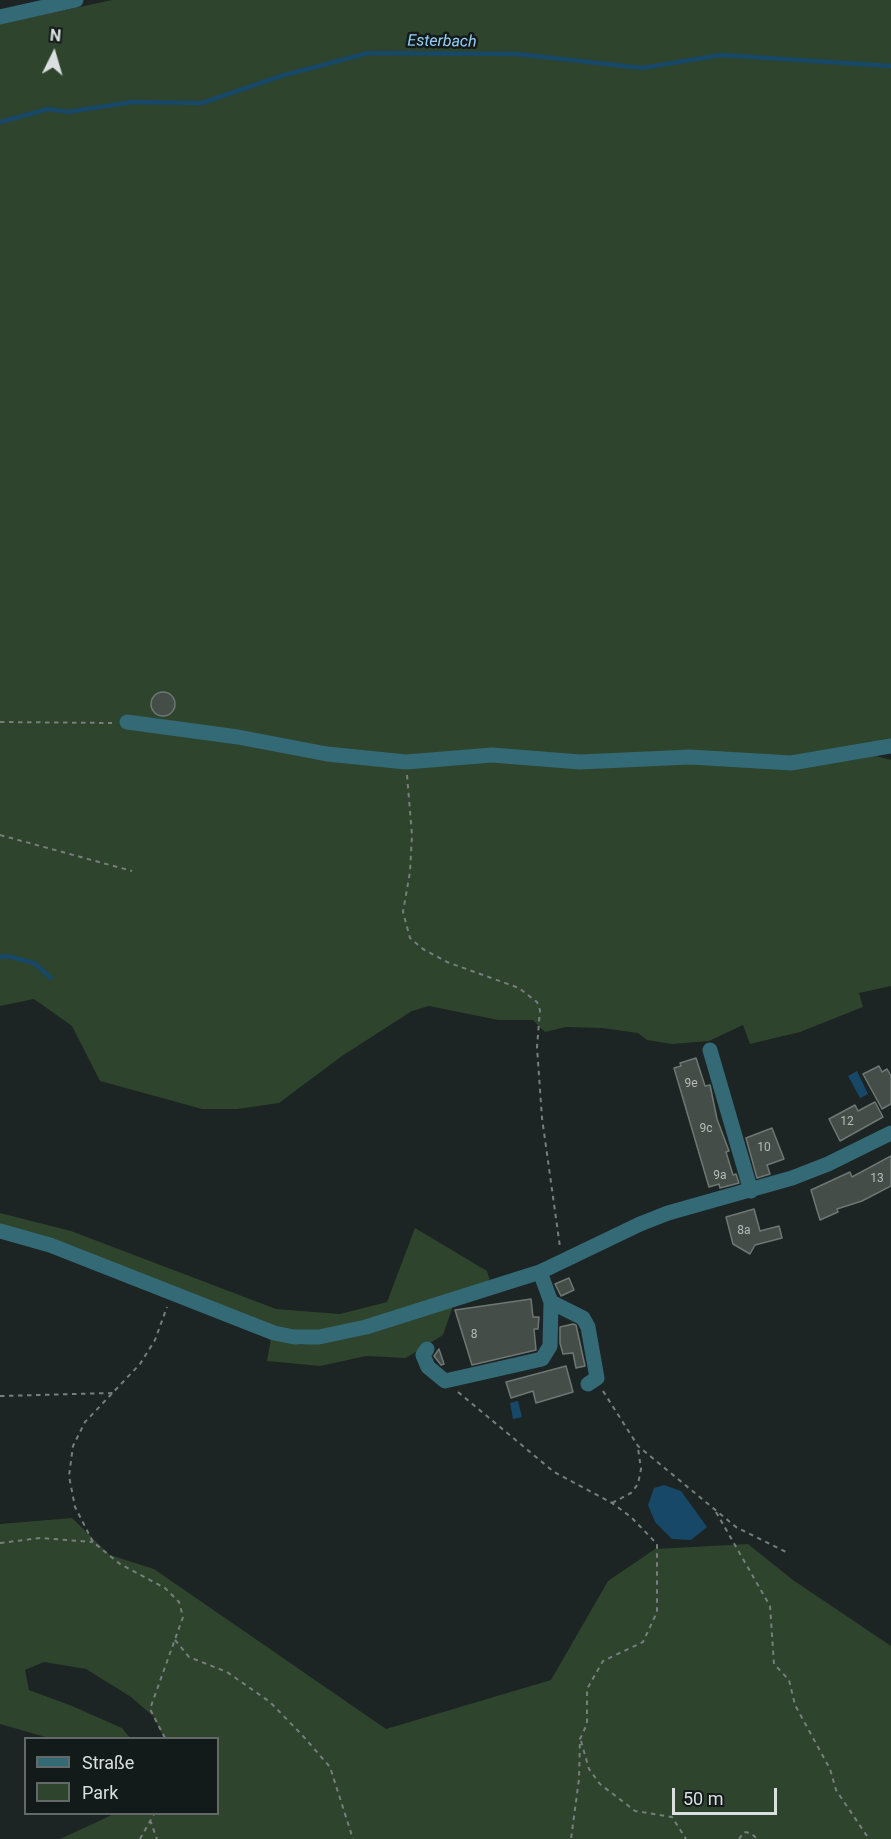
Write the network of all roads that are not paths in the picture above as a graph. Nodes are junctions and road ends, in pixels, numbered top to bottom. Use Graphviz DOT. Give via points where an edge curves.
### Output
graph roads {
  1 [pos="76,0"];
  2 [pos="0,17"];
  3 [pos="127,722"];
  4 [pos="891,746"];
  5 [pos="710,1050"];
  6 [pos="891,1132"];
  7 [pos="751,1191"];
  8 [pos="0,1231"];
  9 [pos="540,1272"];
  10 [pos="551,1302"];
  11 [pos="427,1349"];
  12 [pos="592,1381"];
  1 -- 2 [label="street"];
  3 -- 4 [label="street" via="327,754 406,762 492,755 580,762 690,757 791,762"];
  5 -- 7 [label="street"];
  6 -- 7 [label="street" via="828,1164"];
  7 -- 9 [label="street" via="668,1213"];
  8 -- 9 [label="street" via="50,1245 274,1333 294,1337 319,1337 366,1327"];
  9 -- 10 [label="street"];
  10 -- 11 [label="street" via="550,1346 542,1359 445,1381 428,1367 423,1355"];
  10 -- 12 [label="street" via="583,1318 588,1327"];
}
